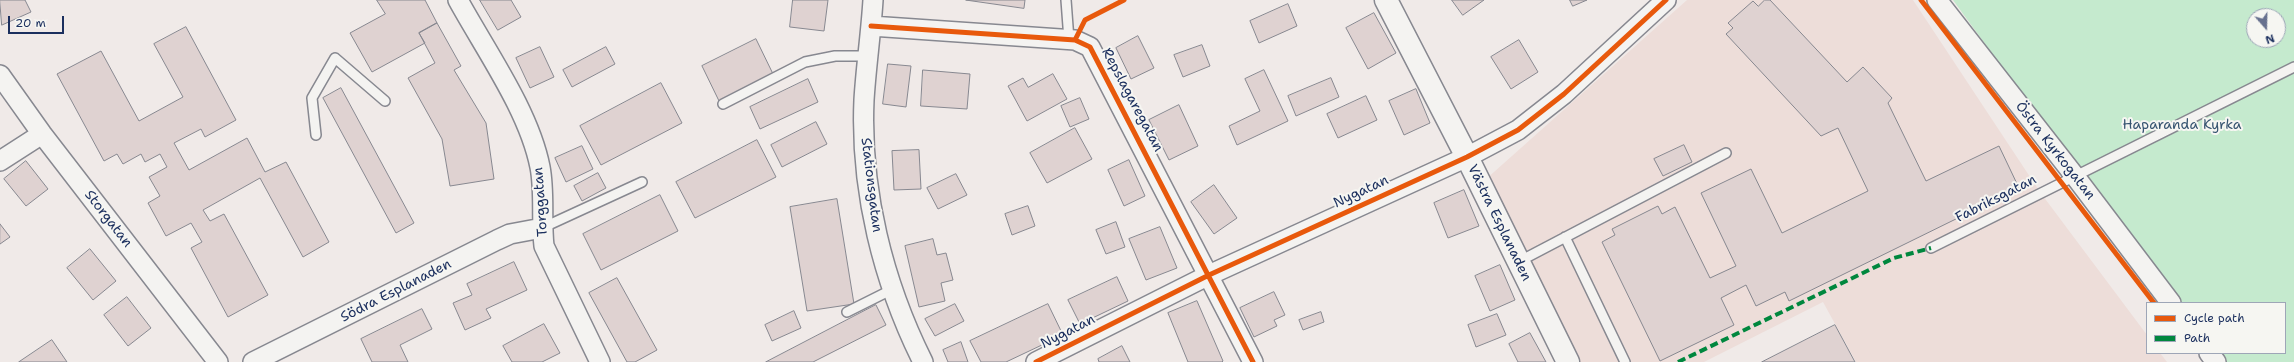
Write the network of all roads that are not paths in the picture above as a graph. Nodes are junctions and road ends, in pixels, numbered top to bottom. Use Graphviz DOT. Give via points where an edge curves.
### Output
graph roads {
  1 [pos="458,0"];
  2 [pos="873,0"];
  3 [pos="1066,0"];
  4 [pos="1386,0"];
  5 [pos="1666,0"];
  6 [pos="1937,0"];
  7 [pos="871,26"];
  8 [pos="1069,40"];
  9 [pos="868,56"];
  10 [pos="2294,67"];
  11 [pos="0,75"];
  12 [pos="385,101"];
  13 [pos="723,104"];
  14 [pos="42,134"];
  15 [pos="316,135"];
  16 [pos="1726,153"];
  17 [pos="1467,157"];
  18 [pos="0,161"];
  19 [pos="2074,175"];
  20 [pos="642,182"];
  21 [pos="542,228"];
  22 [pos="1565,237"];
  23 [pos="1931,248"];
  24 [pos="1518,262"];
  25 [pos="1209,275"];
  26 [pos="893,289"];
  27 [pos="2171,302"];
  28 [pos="847,312"];
  29 [pos="2210,354"];
  30 [pos="919,361"];
  31 [pos="218,362"];
  32 [pos="253,362"];
  33 [pos="600,362"];
  34 [pos="1036,362"];
  35 [pos="1252,362"];
  36 [pos="1568,362"];
  37 [pos="1625,362"];
  38 [pos="2216,362"];
  1 -- 21 [label="street, Torggatan" via="529,128 542,178"];
  2 -- 7 [label="street, Stationsgatan"];
  3 -- 8 [label="lane"];
  4 -- 17 [label="street, Västra Esplanaden"];
  5 -- 17 [label="street, Nygatan" via="1564,94 1518,130"];
  6 -- 19 [label="street, Östra Kyrkogatan"];
  7 -- 8 [label="street, Repslagaregatan"];
  7 -- 9 [label="street, Stationsgatan"];
  8 -- 25 [label="street, Repslagaregatan" via="1090,47 1099,61"];
  9 -- 13 [label="lane" via="836,56 805,62"];
  9 -- 26 [label="street, Stationsgatan" via="864,101 864,151 875,227 882,259"];
  10 -- 19 [label="lane, Fabriksgatan"];
  11 -- 14 [label="street, Storgatan"];
  12 -- 15 [label="lane" via="335,58 312,98"];
  14 -- 18 [label="street"];
  14 -- 31 [label="street, Storgatan"];
  16 -- 22 [label="lane"];
  17 -- 24 [label="street, Västra Esplanaden"];
  17 -- 25 [label="street, Nygatan"];
  19 -- 23 [label="lane, Fabriksgatan"];
  19 -- 27 [label="street, Östra Kyrkogatan"];
  20 -- 21 [label="lane"];
  21 -- 32 [label="street, Södra Esplanaden" via="510,234 497,240"];
  21 -- 33 [label="street, Torggatan" via="544,246"];
  22 -- 24 [label="lane"];
  22 -- 37 [label="lane"];
  24 -- 36 [label="street, Västra Esplanaden"];
  25 -- 34 [label="street, Nygatan"];
  25 -- 35 [label="street, Repslagaregatan"];
  26 -- 28 [label="lane"];
  26 -- 30 [label="street, Stationsgatan"];
  29 -- 38 [label="street"];
}
